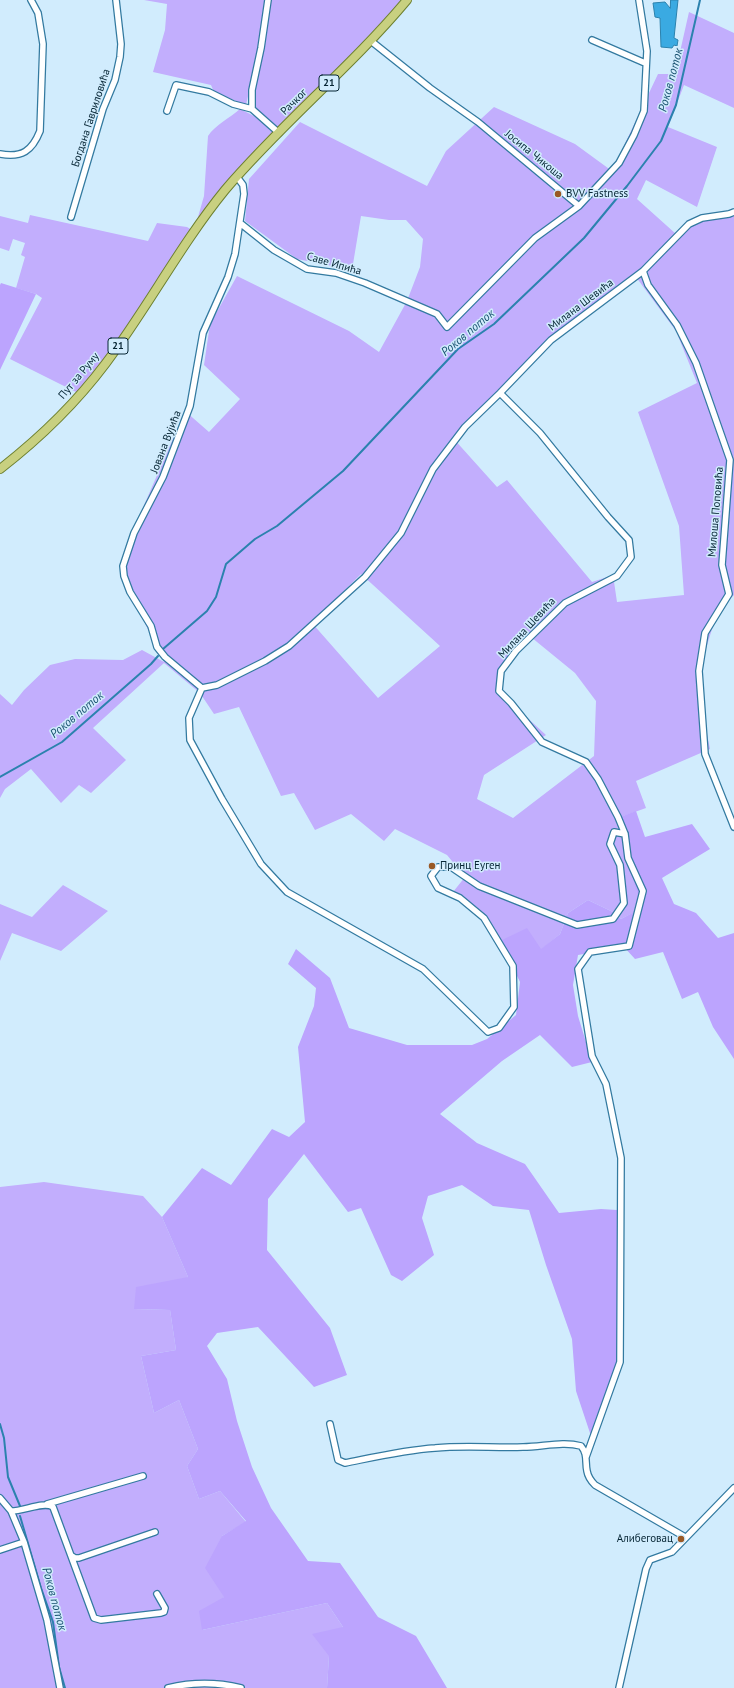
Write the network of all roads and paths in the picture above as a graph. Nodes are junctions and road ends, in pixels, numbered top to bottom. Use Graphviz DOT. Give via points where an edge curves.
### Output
graph roads {
  1 [pos="31,0"];
  2 [pos="116,0"];
  3 [pos="268,0"];
  4 [pos="407,0"];
  5 [pos="639,0"];
  6 [pos="592,40"];
  7 [pos="371,41"];
  8 [pos="645,62"];
  9 [pos="252,108"];
  10 [pos="167,111"];
  11 [pos="279,133"];
  12 [pos="0,154"];
  13 [pos="237,177"];
  14 [pos="579,206"];
  15 [pos="734,212"];
  16 [pos="71,217"];
  17 [pos="240,223"];
  18 [pos="200,224"];
  19 [pos="643,271"];
  20 [pos="500,393"];
  21 [pos="0,469"];
  22 [pos="202,688"];
  23 [pos="734,827"];
  24 [pos="625,834"];
  25 [pos="330,1424"];
  26 [pos="586,1457"];
  27 [pos="143,1476"];
  28 [pos="734,1488"];
  29 [pos="0,1498"];
  30 [pos="46,1504"];
  31 [pos="12,1511"];
  32 [pos="155,1532"];
  33 [pos="685,1537"];
  34 [pos="24,1542"];
  35 [pos="0,1550"];
  36 [pos="72,1556"];
  37 [pos="157,1594"];
  38 [pos="60,1688"];
  39 [pos="168,1688"];
  40 [pos="241,1688"];
  41 [pos="618,1688"];
  1 -- 12 [label="street" via="38,13 43,44 40,131 37,140 27,151 20,155"];
  2 -- 16 [label="street, Богдана Гавриловића" via="120,44 117,72 103,108"];
  3 -- 9 [label="street" via="252,90"];
  4 -- 7 [label="main road, Рачког / 21"];
  5 -- 8 [label="street" via="647,51"];
  6 -- 8 [label="street"];
  7 -- 11 [label="main road, Рачког / 21"];
  7 -- 14 [label="street, Јосипа Чикоша" via="478,122"];
  8 -- 14 [label="street" via="644,111 634,135 619,163"];
  9 -- 10 [label="street" via="234,104 209,92 176,85"];
  9 -- 11 [label="street"];
  11 -- 13 [label="main road, Рачког / 21"];
  13 -- 17 [label="street, Јована Вујића" via="243,185 244,194"];
  13 -- 18 [label="main road, Рачког / 21"];
  14 -- 17 [label="street, Саве Ипића" via="535,238 447,327 437,314 365,283 336,273 307,269 274,250"];
  15 -- 19 [label="street" via="702,218 689,224"];
  17 -- 22 [label="street, Јована Вујића" via="228,277 203,333 190,406 163,477 134,533 123,566 130,592 151,626 157,647 165,657"];
  18 -- 21 [label="main road, Пут за Руму / 21" via="122,340 90,382 45,431"];
  19 -- 20 [label="street, Милана Шевића" via="551,340"];
  19 -- 23 [label="street, Милоша Поповића" via="648,285 677,325 696,363 730,460 722,565 729,594 705,633 699,671 705,754"];
  20 -- 22 [label="street, Милана Шевића" via="465,427 433,468 401,533 365,577 289,646 217,685"];
  20 -- 24 [label="street, Милана Шевића" via="540,433 629,540 631,557 617,576 565,603 516,651 501,671 499,691 542,742 586,762 598,779"];
  22 -- 24 [label="street" via="189,718 190,740 261,864 287,892 423,969 488,1032 499,1028 514,1007 512,966 484,918 460,898 438,888 431,876 438,867 451,867 479,886 577,925 613,919 624,904 620,865 610,844 614,832"];
  24 -- 26 [label="street, Милана Шевића" via="628,858 643,891 629,946 590,952 578,969 592,1056 606,1084 621,1158 620,1362"];
  25 -- 26 [label="street" via="338,1460 345,1463 435,1448 511,1448 564,1444 581,1446"];
  26 -- 33 [label="street" via="586,1470 595,1485"];
  27 -- 30 [label="street"];
  28 -- 33 [label="street"];
  29 -- 31 [label="street"];
  30 -- 31 [label="street"];
  30 -- 36 [label="street" via="56,1510"];
  31 -- 34 [label="street"];
  32 -- 36 [label="street" via="79,1558"];
  33 -- 41 [label="street" via="672,1552 650,1560 646,1569"];
  34 -- 35 [label="street"];
  34 -- 38 [label="street" via="47,1620"];
  36 -- 37 [label="street" via="92,1614 98,1619 164,1612 164,1604"];
  39 -- 40 [label="street" via="197,1683"];
}
